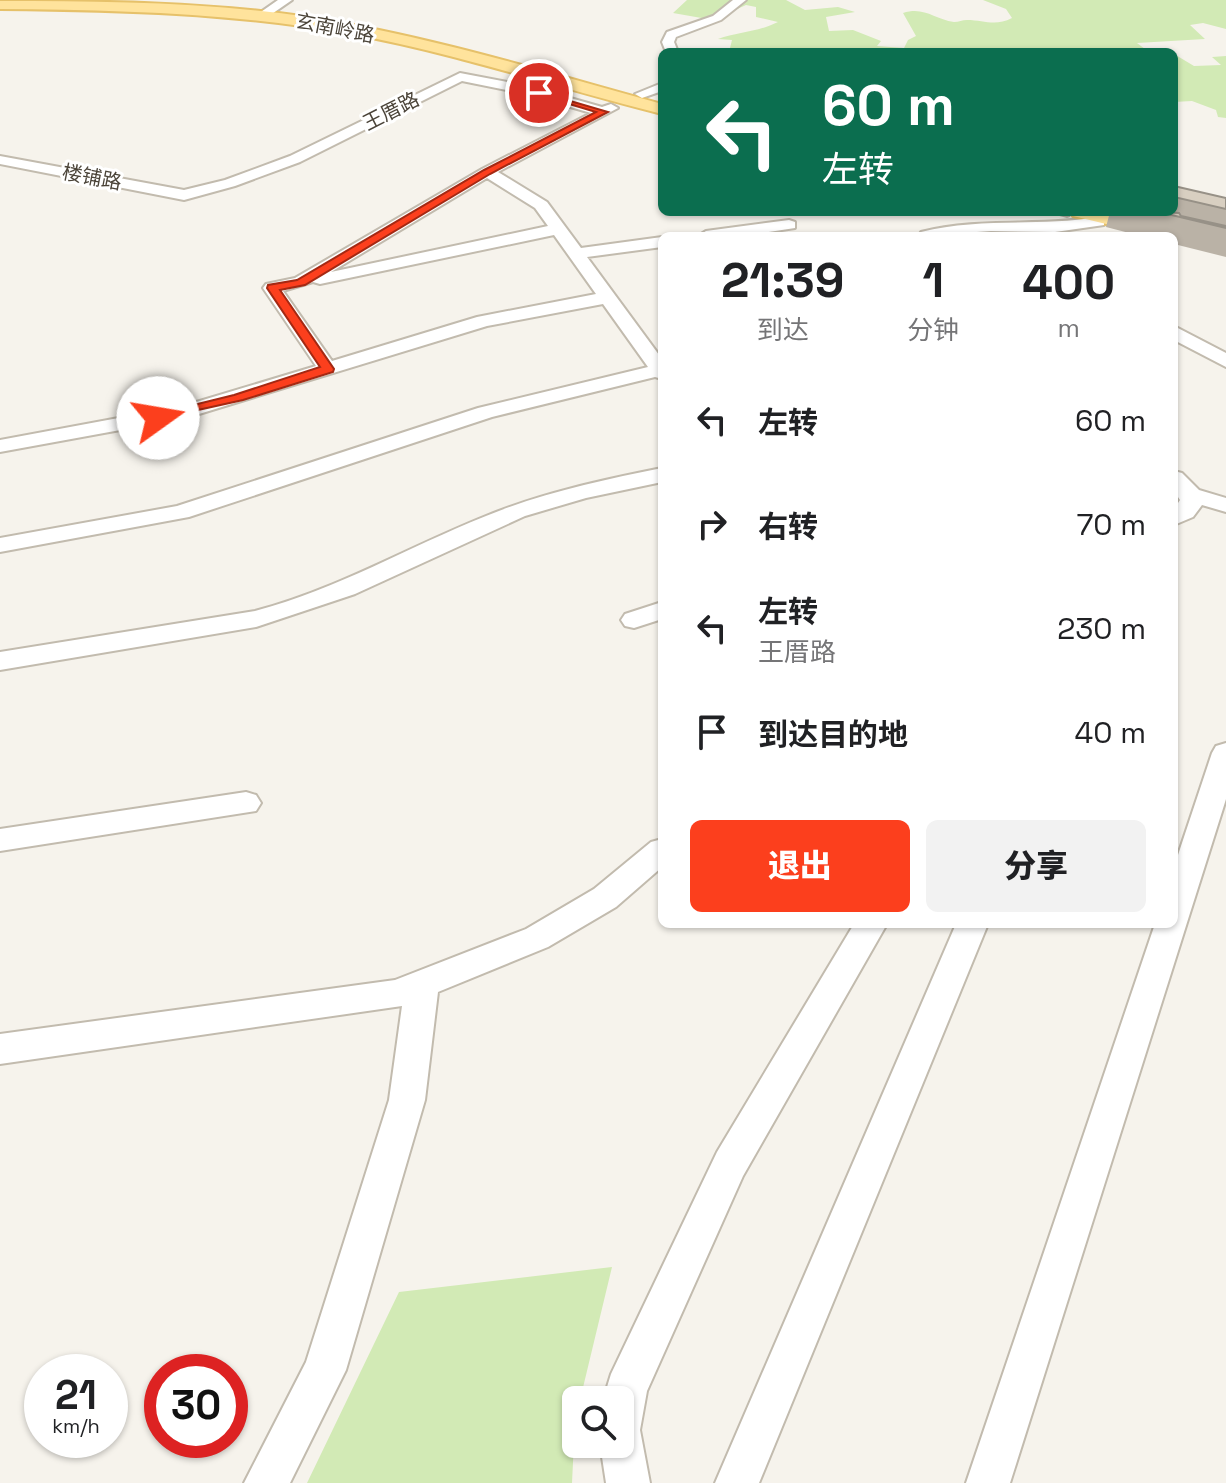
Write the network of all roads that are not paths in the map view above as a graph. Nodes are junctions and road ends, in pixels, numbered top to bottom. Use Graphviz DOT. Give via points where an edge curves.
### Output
graph roads {
  1 [pos="286,0"];
  2 [pos="740,0"];
  3 [pos="73,1"];
  4 [pos="0,3"];
  5 [pos="266,13"];
  6 [pos="670,48"];
  7 [pos="658,88"];
  8 [pos="635,97"];
  9 [pos="658,100"];
  10 [pos="658,107"];
  11 [pos="603,112"];
  12 [pos="0,160"];
  13 [pos="487,172"];
  14 [pos="184,195"];
  15 [pos="1141,216"];
  16 [pos="1089,217"];
  17 [pos="789,225"];
  18 [pos="558,229"];
  19 [pos="736,232"];
  20 [pos="939,232"];
  21 [pos="1058,232"];
  22 [pos="1160,232"];
  23 [pos="1178,236"];
  24 [pos="1226,236"];
  25 [pos="658,243"];
  26 [pos="1226,246"];
  27 [pos="574,254"];
  28 [pos="301,282"];
  29 [pos="606,298"];
  30 [pos="1178,334"];
  31 [pos="1226,361"];
  32 [pos="658,368"];
  33 [pos="328,369"];
  34 [pos="658,373"];
  35 [pos="0,446"];
  36 [pos="658,476"];
  37 [pos="1178,482"];
  38 [pos="1191,495"];
  39 [pos="1226,505"];
  40 [pos="1178,516"];
  41 [pos="0,545"];
  42 [pos="658,611"];
  43 [pos="634,620"];
  44 [pos="0,661"];
  45 [pos="1226,753"];
  46 [pos="246,803"];
  47 [pos="0,840"];
  48 [pos="658,853"];
  49 [pos="1178,903"];
  50 [pos="869,928"];
  51 [pos="970,928"];
  52 [pos="1170,928"];
  53 [pos="422,984"];
  54 [pos="0,1049"];
  55 [pos="627,1386"];
  56 [pos="624,1458"];
  57 [pos="266,1483"];
  58 [pos="628,1483"];
  59 [pos="737,1483"];
  60 [pos="988,1483"];
  1 -- 5 [label="street"];
  2 -- 6 [label="street" via="717,18 671,35"];
  3 -- 4 [label="main road, 玄南岭路"];
  3 -- 5 [label="main road, 玄南岭路" via="189,4"];
  4 -- 5 [label="main road, 玄南岭路"];
  5 -- 8 [label="main road, 玄南岭路" via="367,29"];
  7 -- 8 [label="street"];
  8 -- 9 [label="main road, 玄南岭路"];
  8 -- 10 [label="main road, 玄南岭路"];
  8 -- 11 [label="street"];
  11 -- 13 [label="street"];
  11 -- 14 [label="street, 王厝路" via="460,77 282,164"];
  12 -- 14 [label="street, 楼铺路"];
  13 -- 18 [label="street" via="535,199"];
  13 -- 28 [label="street"];
  15 -- 24 [label="main road"];
  16 -- 21 [label="street"];
  16 -- 22 [label="main road"];
  17 -- 19 [label="street"];
  18 -- 27 [label="street"];
  18 -- 28 [label="street"];
  20 -- 21 [label="street" via="988,224"];
  23 -- 26 [label="main road"];
  25 -- 27 [label="street"];
  27 -- 29 [label="street"];
  28 -- 33 [label="street" via="272,288"];
  29 -- 32 [label="street"];
  29 -- 33 [label="street" via="498,317"];
  30 -- 31 [label="street"];
  33 -- 35 [label="street" via="186,412"];
  34 -- 41 [label="street" via="485,412 181,512"];
  36 -- 44 [label="street" via="516,512 291,610"];
  37 -- 38 [label="street"];
  38 -- 39 [label="street"];
  38 -- 40 [label="street" via="1192,503"];
  42 -- 43 [label="street"];
  45 -- 49 [label="street"];
  46 -- 47 [label="street"];
  48 -- 53 [label="street" via="605,898 537,938"];
  50 -- 55 [label="street" via="730,1164"];
  51 -- 59 [label="street"];
  52 -- 60 [label="street"];
  53 -- 54 [label="street" via="397,994"];
  53 -- 57 [label="street" via="407,1100 325,1370"];
  56 -- 58 [label="street"];
}
